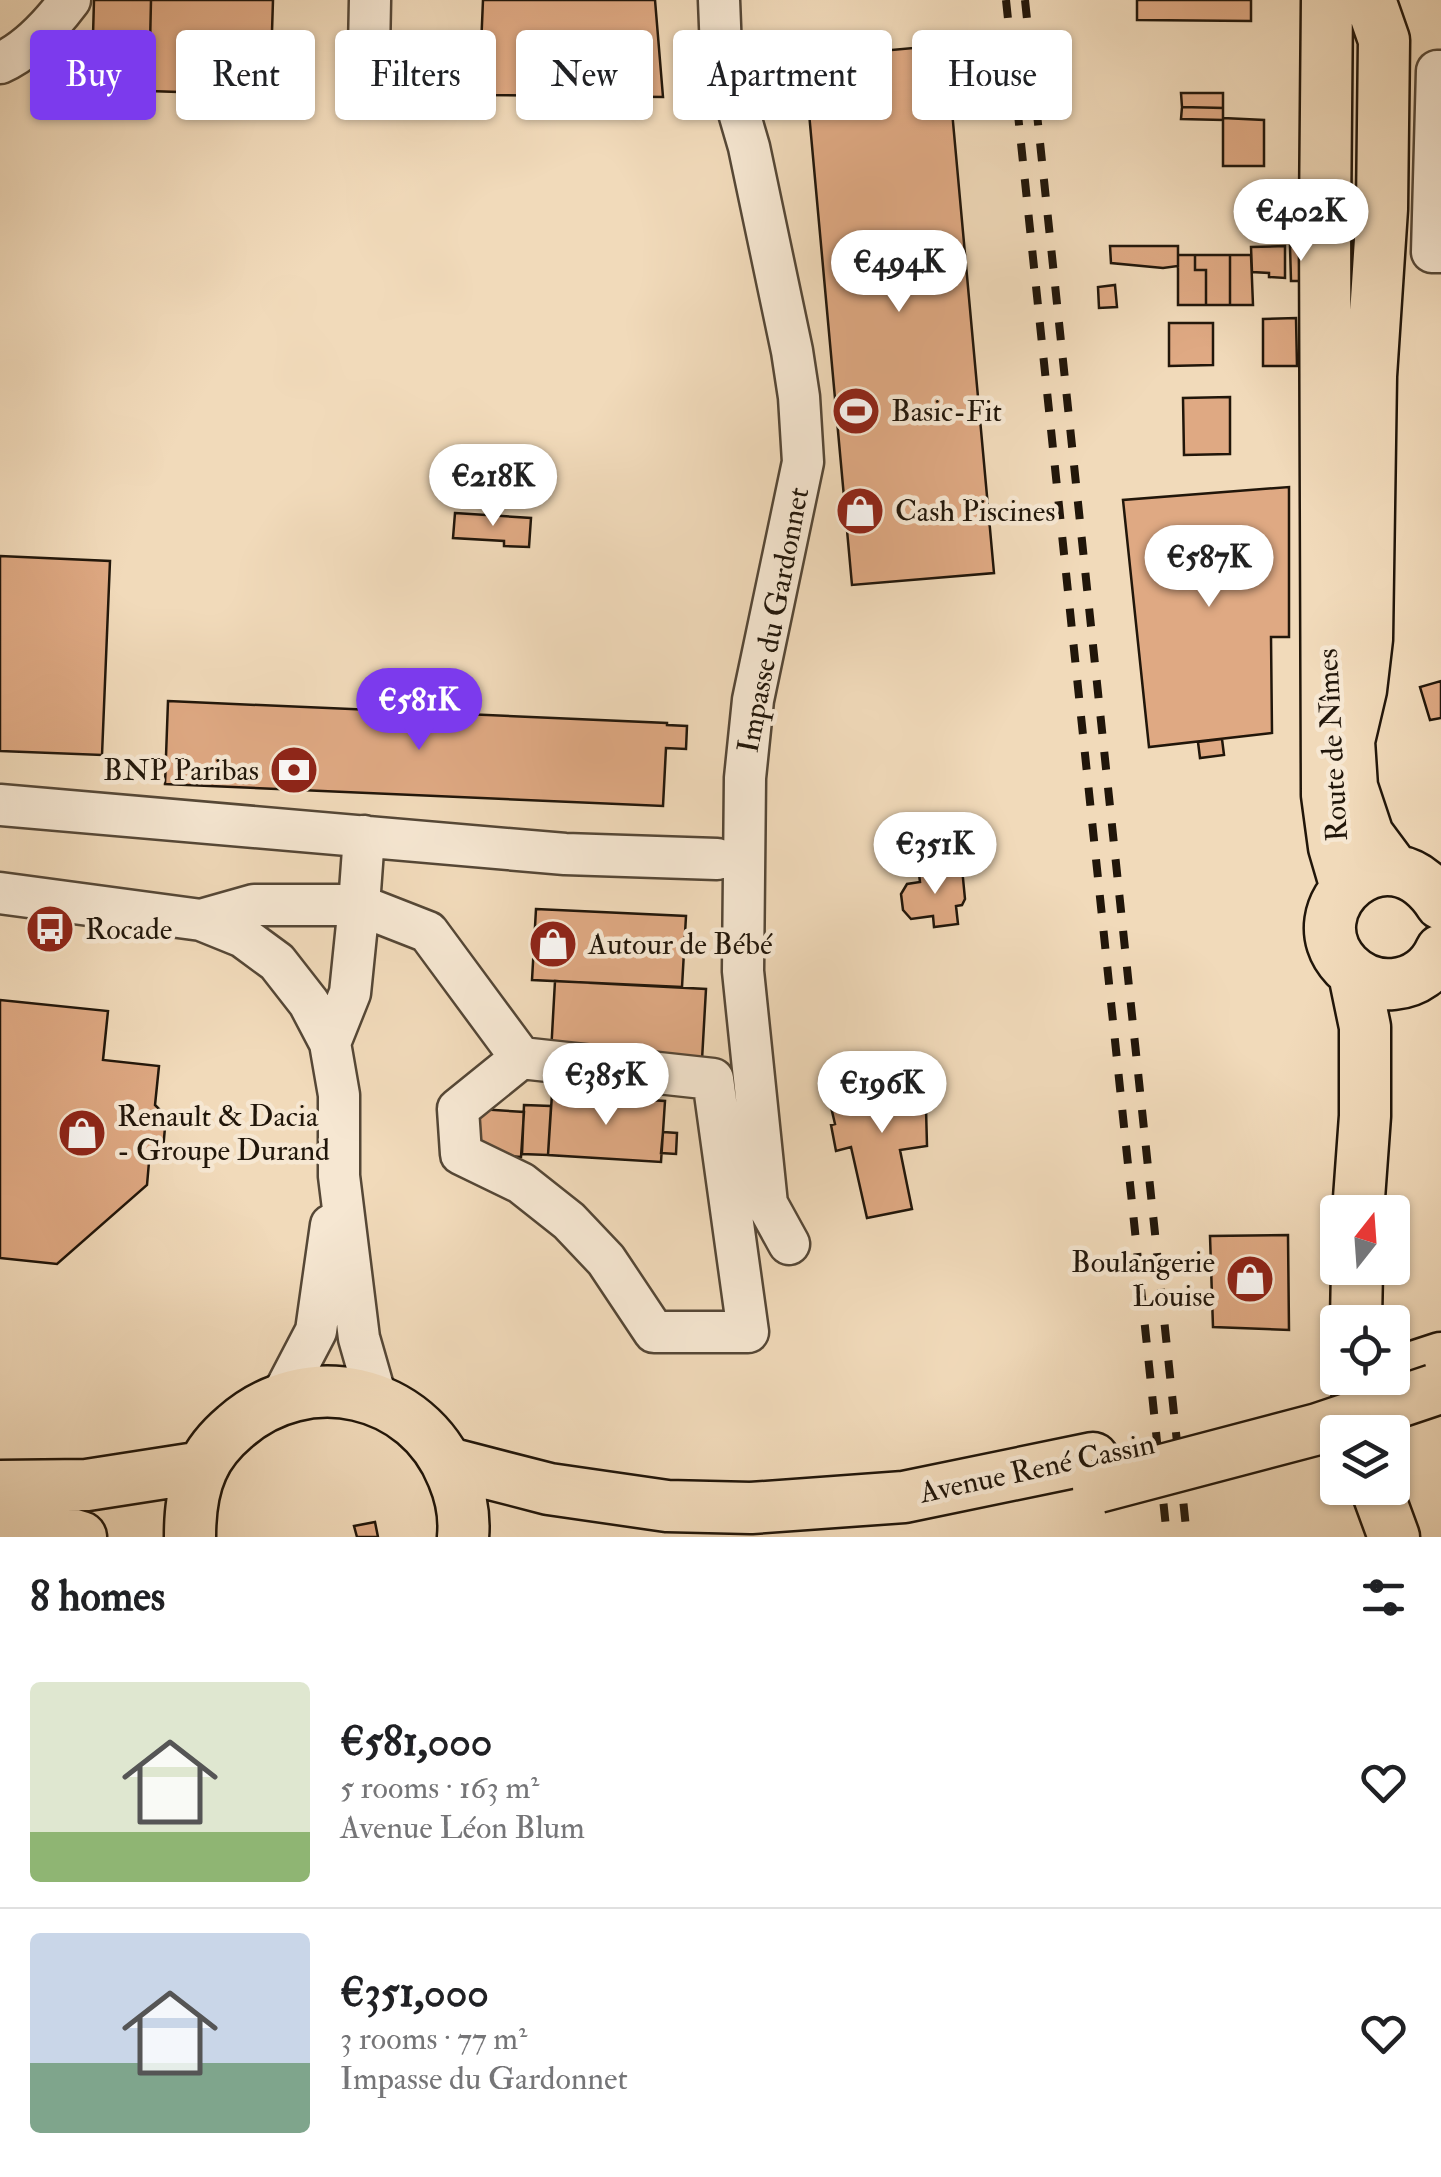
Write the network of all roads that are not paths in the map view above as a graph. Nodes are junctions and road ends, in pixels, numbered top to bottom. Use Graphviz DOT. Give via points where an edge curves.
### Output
graph roads {
  1 [pos="70,0"];
  2 [pos="370,0"];
  3 [pos="719,0"];
  4 [pos="1328,0"];
  5 [pos="1370,0"];
  6 [pos="369,30"];
  7 [pos="0,63"];
  8 [pos="1441,71"];
  9 [pos="1441,252"];
  10 [pos="0,805"];
  11 [pos="364,836"];
  12 [pos="717,859"];
  13 [pos="1346,888"];
  14 [pos="1427,888"];
  15 [pos="0,894"];
  16 [pos="359,905"];
  17 [pos="201,920"];
  18 [pos="1427,965"];
  19 [pos="1354,974"];
  20 [pos="330,1043"];
  21 [pos="521,1058"];
  22 [pos="1365,1116"];
  23 [pos="339,1176"];
  24 [pos="1359,1195"];
  25 [pos="789,1244"];
  26 [pos="1428,1374"];
  27 [pos="1331,1395"];
  28 [pos="281,1398"];
  29 [pos="378,1401"];
  30 [pos="448,1463"];
  31 [pos="203,1467"];
  32 [pos="1096,1472"];
  33 [pos="0,1486"];
  34 [pos="1357,1505"];
  35 [pos="1382,1505"];
  36 [pos="0,1512"];
  37 [pos="80,1537"];
  38 [pos="190,1537"];
  39 [pos="463,1537"];
  40 [pos="745,1537"];
  41 [pos="1360,1537"];
  42 [pos="1394,1537"];
  1 -- 7 [label="street" via="16,56"];
  2 -- 6 [label="street"];
  3 -- 25 [label="street, Impasse du Gardonnet" via="721,51 792,351 804,462 753,700 745,778 744,971 767,1204"];
  4 -- 13 [label="main road, Route de Nîmes" via="1327,795"];
  5 -- 14 [label="main road, Route de Nîmes" via="1384,40 1382,209 1371,376 1368,639 1349,740 1352,787 1368,835"];
  8 -- 9 [label="street" via="1432,252"];
  10 -- 11 [label="street"];
  11 -- 12 [label="street"];
  11 -- 16 [label="street"];
  13 -- 14 [label="main road" via="1376,871"];
  13 -- 19 [label="main road" via="1330,923 1340,960"];
  15 -- 17 [label="street"];
  16 -- 17 [label="street" via="254,905"];
  16 -- 20 [label="street" via="350,993"];
  16 -- 21 [label="street" via="428,932"];
  17 -- 20 [label="street" via="277,962 310,1003"];
  18 -- 19 [label="main road" via="1383,985"];
  18 -- 22 [label="main road"];
  19 -- 22 [label="main road" via="1365,1027"];
  20 -- 23 [label="street"];
  21 -- 21 [label="street" via="458,1109 461,1154 521,1183 569,1221 606,1260 654,1332 748,1332 713,1078"];
  22 -- 24 [label="main road"];
  23 -- 28 [label="street" via="316,1331"];
  23 -- 29 [label="street" via="359,1338"];
  26 -- 32 [label="main road, Avenue René Cassin, bridge" via="1318,1429"];
  27 -- 32 [label="main road, Avenue René Cassin"];
  28 -- 29 [label="main road" via="346,1392"];
  28 -- 31 [label="main road" via="249,1414"];
  29 -- 30 [label="main road" via="430,1437"];
  30 -- 32 [label="main road, Avenue René Cassin" via="549,1489 667,1506 752,1508"];
  30 -- 39 [label="main road" via="460,1493"];
  31 -- 33 [label="main road" via="87,1485"];
  31 -- 38 [label="main road"];
  32 -- 40 [label="main road, Avenue René Cassin" via="1009,1508"];
  34 -- 41 [label="main road"];
  35 -- 42 [label="main road"];
  36 -- 37 [label="main road"];
}
